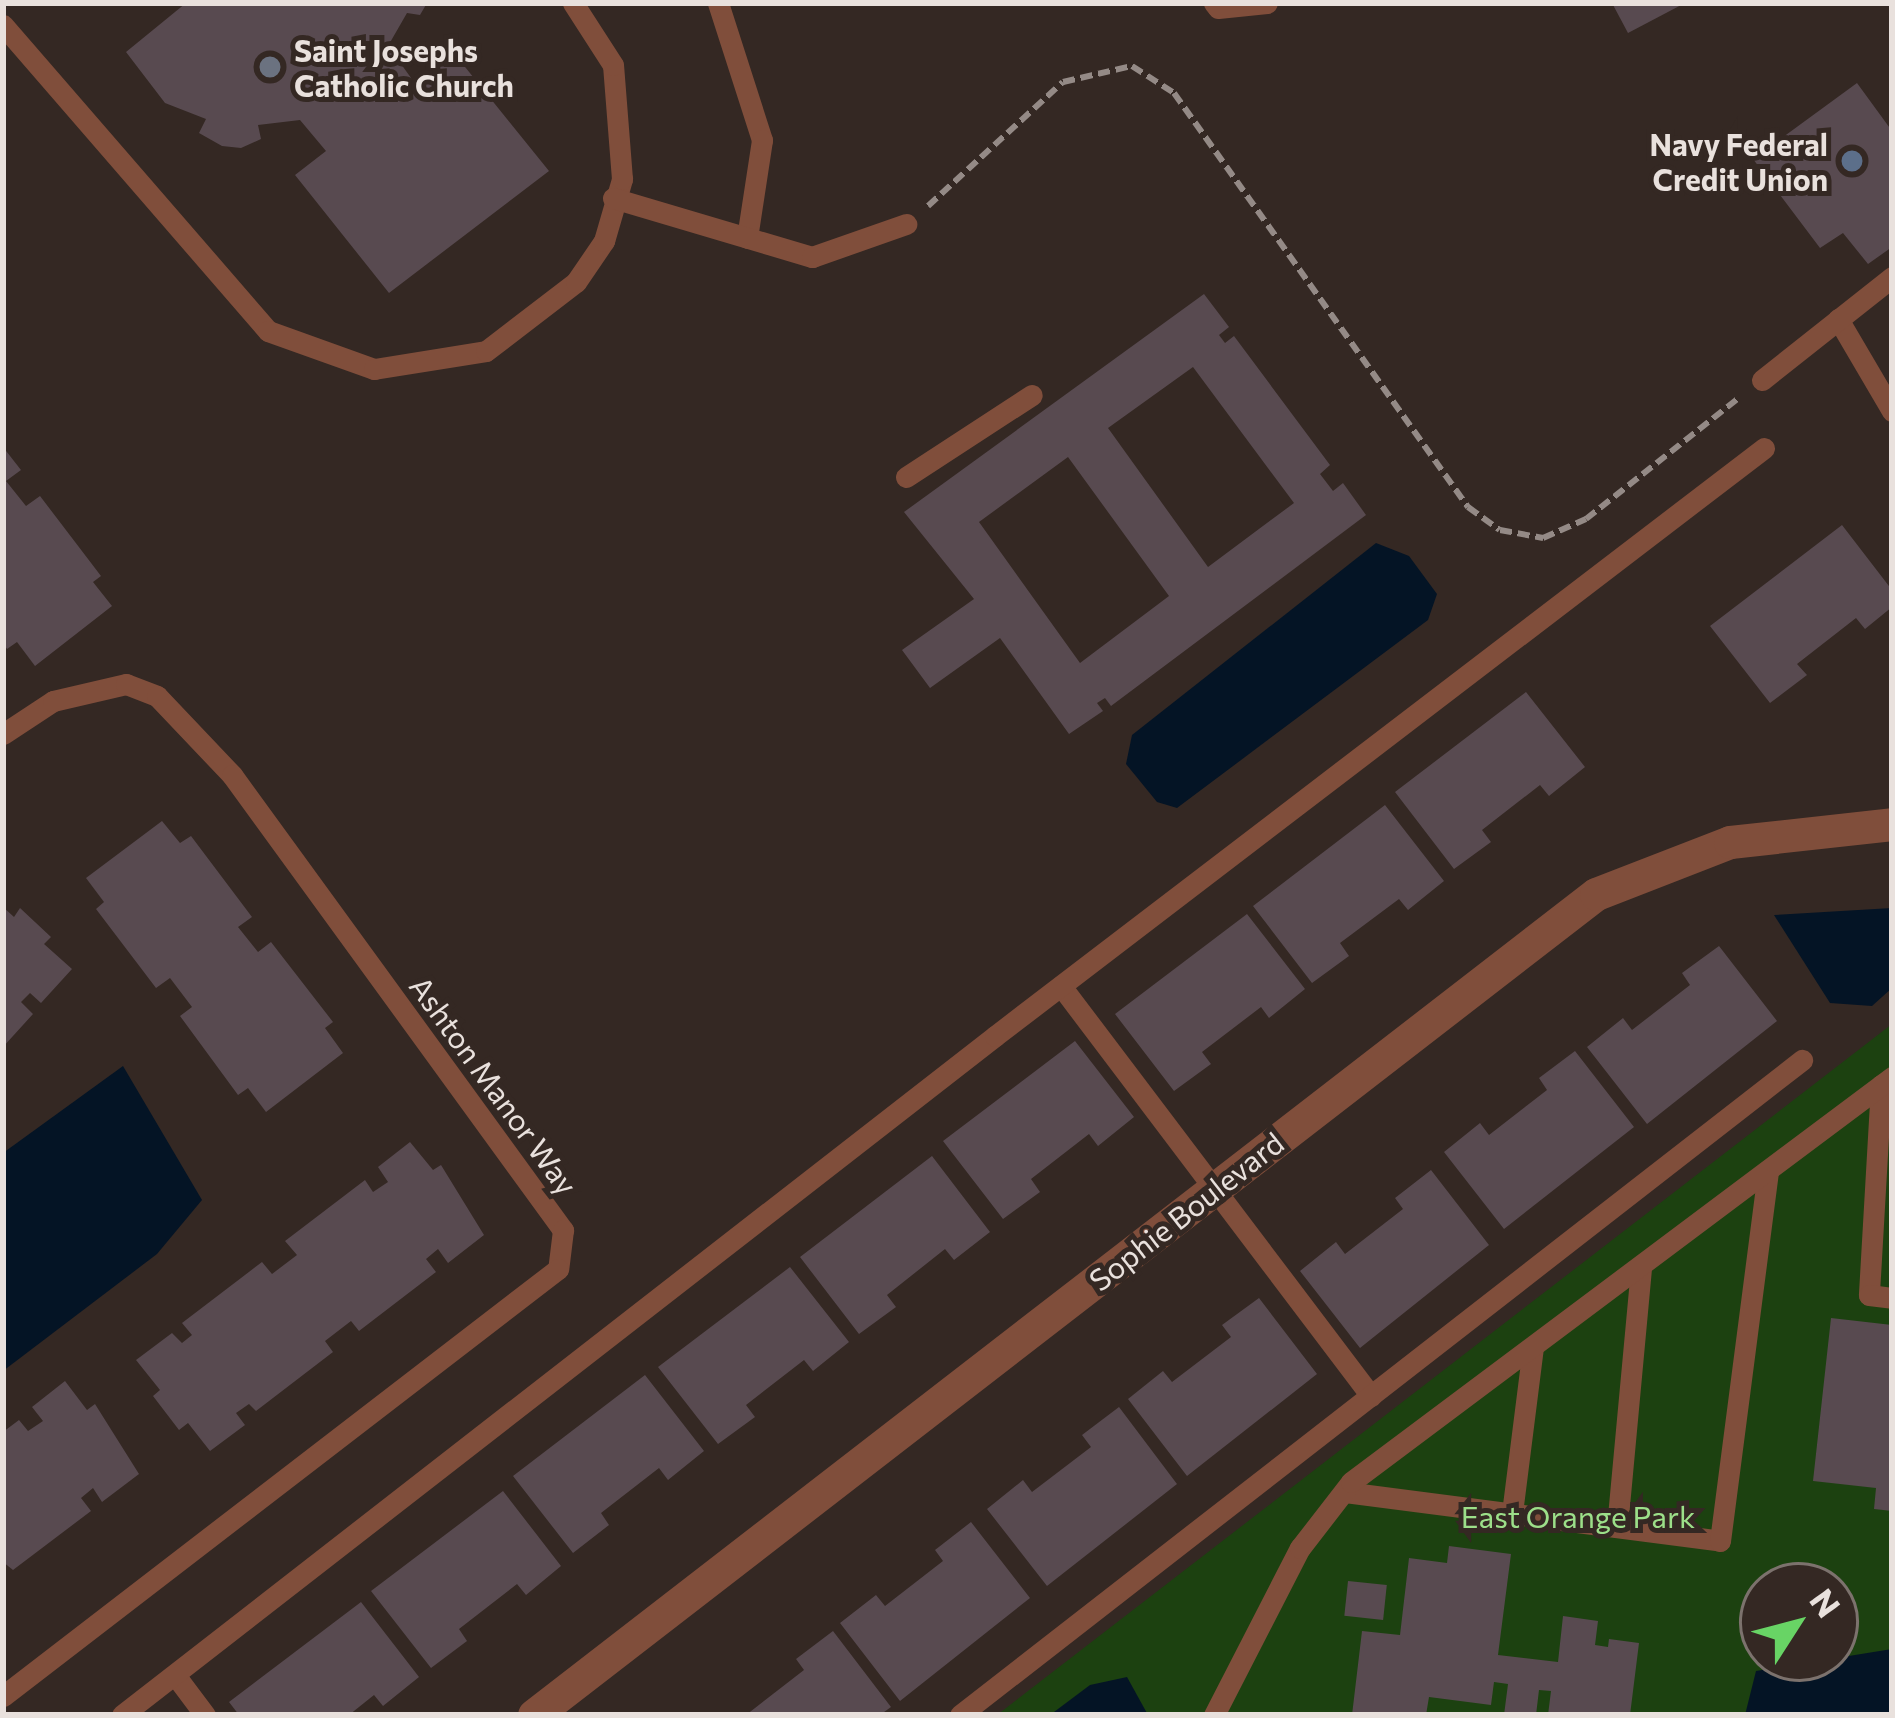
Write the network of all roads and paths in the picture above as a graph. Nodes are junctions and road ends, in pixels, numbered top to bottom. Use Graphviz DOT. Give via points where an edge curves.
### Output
graph roads {
  1 [pos="573,3"];
  2 [pos="718,3"];
  3 [pos="1214,3"];
  4 [pos="1267,3"];
  5 [pos="3,25"];
  6 [pos="613,198"];
  7 [pos="906,224"];
  8 [pos="747,238"];
  9 [pos="1892,277"];
  10 [pos="1838,319"];
  11 [pos="1762,380"];
  12 [pos="1032,394"];
  13 [pos="1892,411"];
  14 [pos="1764,448"];
  15 [pos="906,477"];
  16 [pos="3,734"];
  17 [pos="1892,824"];
  18 [pos="1061,986"];
  19 [pos="1802,1060"];
  20 [pos="1887,1081"];
  21 [pos="1768,1170"];
  22 [pos="1212,1191"];
  23 [pos="1641,1266"];
  24 [pos="1892,1298"];
  25 [pos="1533,1347"];
  26 [pos="1371,1396"];
  27 [pos="1345,1492"];
  28 [pos="1512,1514"];
  29 [pos="1617,1527"];
  30 [pos="175,1675"];
  31 [pos="3,1696"];
  32 [pos="122,1715"];
  33 [pos="205,1715"];
  34 [pos="535,1715"];
  35 [pos="960,1715"];
  36 [pos="1214,1715"];
  1 -- 6 [label="lane" via="614,65 622,178"];
  2 -- 8 [label="lane" via="762,140"];
  3 -- 4 [label="lane"];
  5 -- 6 [label="lane" via="268,331 374,369 486,351 576,282 604,242"];
  6 -- 8 [label="lane"];
  7 -- 8 [label="lane" via="812,257"];
  7 -- 11 [label="path" via="1063,82 1132,66 1174,93 1468,507 1500,530 1543,538 1586,519"];
  9 -- 10 [label="lane"];
  10 -- 11 [label="lane"];
  10 -- 13 [label="lane"];
  12 -- 15 [label="lane"];
  14 -- 18 [label="lane"];
  16 -- 31 [label="lane, Ashton Manor Way" via="53,701 126,684 157,696 232,775 563,1230 558,1269"];
  17 -- 22 [label="street, Sophie Boulevard" via="1730,842 1596,894"];
  18 -- 22 [label="lane"];
  18 -- 30 [label="lane"];
  19 -- 26 [label="lane"];
  20 -- 21 [label="lane"];
  20 -- 24 [label="lane" via="1869,1295"];
  21 -- 23 [label="lane"];
  21 -- 29 [label="lane" via="1720,1540"];
  22 -- 26 [label="lane"];
  22 -- 34 [label="street, Sophie Boulevard"];
  23 -- 25 [label="lane"];
  23 -- 29 [label="lane"];
  25 -- 27 [label="lane"];
  25 -- 28 [label="lane"];
  26 -- 35 [label="lane"];
  27 -- 28 [label="lane"];
  27 -- 36 [label="lane" via="1300,1548"];
  28 -- 29 [label="lane"];
  30 -- 32 [label="lane"];
  30 -- 33 [label="lane"];
}
